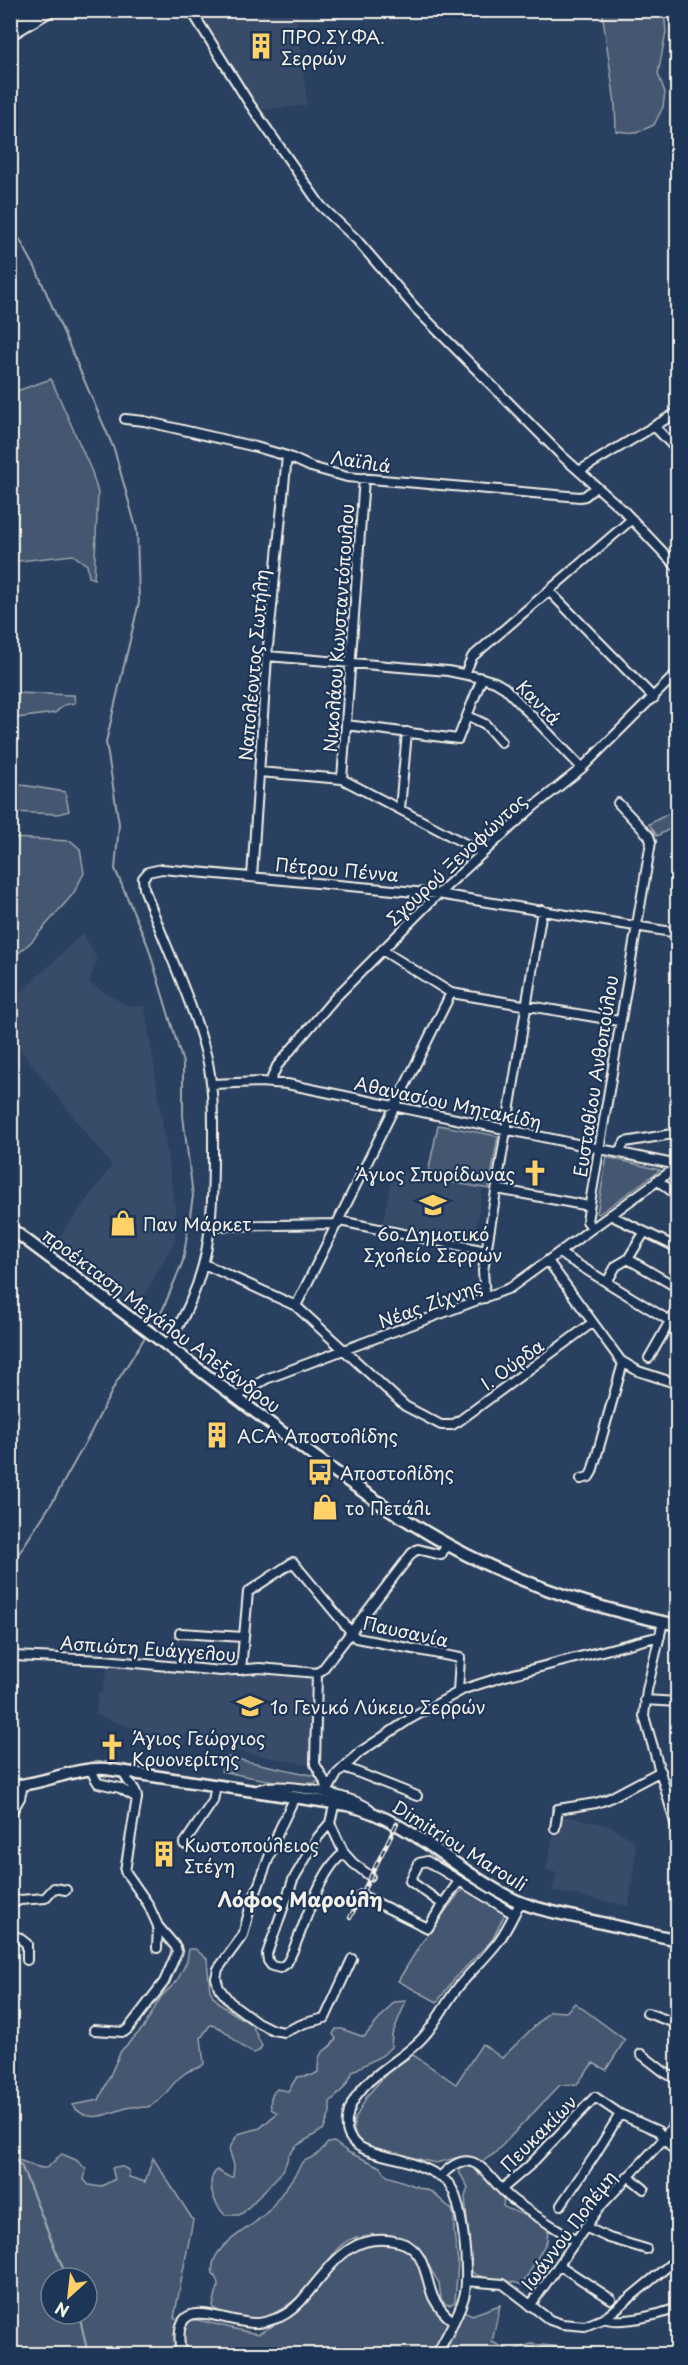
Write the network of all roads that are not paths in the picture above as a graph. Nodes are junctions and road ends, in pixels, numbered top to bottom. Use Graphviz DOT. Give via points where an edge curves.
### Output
graph roads {
  1 [pos="37,10"];
  2 [pos="53,10"];
  3 [pos="190,10"];
  4 [pos="14,25"];
  5 [pos="10,36"];
  6 [pos="678,412"];
  7 [pos="124,419"];
  8 [pos="654,426"];
  9 [pos="678,451"];
  10 [pos="287,456"];
  11 [pos="579,471"];
  12 [pos="363,478"];
  13 [pos="596,487"];
  14 [pos="632,519"];
  15 [pos="678,568"];
  16 [pos="549,591"];
  17 [pos="267,656"];
  18 [pos="350,664"];
  19 [pos="678,672"];
  20 [pos="465,674"];
  21 [pos="482,678"];
  22 [pos="654,698"];
  23 [pos="468,716"];
  24 [pos="346,725"];
  25 [pos="407,732"];
  26 [pos="501,742"];
  27 [pos="582,768"];
  28 [pos="259,772"];
  29 [pos="342,780"];
  30 [pos="618,803"];
  31 [pos="400,809"];
  32 [pos="483,853"];
  33 [pos="252,877"];
  34 [pos="438,894"];
  35 [pos="542,910"];
  36 [pos="636,926"];
  37 [pos="678,933"];
  38 [pos="382,950"];
  39 [pos="451,993"];
  40 [pos="526,1006"];
  41 [pos="620,1021"];
  42 [pos="270,1082"];
  43 [pos="212,1084"];
  44 [pos="397,1106"];
  45 [pos="507,1129"];
  46 [pos="678,1133"];
  47 [pos="598,1149"];
  48 [pos="619,1153"];
  49 [pos="678,1166"];
  50 [pos="657,1180"];
  51 [pos="497,1189"];
  52 [pos="678,1196"];
  53 [pos="589,1206"];
  54 [pos="610,1215"];
  55 [pos="339,1222"];
  56 [pos="212,1226"];
  57 [pos="10,1228"];
  58 [pos="592,1228"];
  59 [pos="644,1233"];
  60 [pos="678,1248"];
  61 [pos="486,1251"];
  62 [pos="559,1252"];
  63 [pos="628,1259"];
  64 [pos="548,1261"];
  65 [pos="204,1264"];
  66 [pos="607,1282"];
  67 [pos="678,1288"];
  68 [pos="485,1298"];
  69 [pos="296,1306"];
  70 [pos="678,1307"];
  71 [pos="592,1323"];
  72 [pos="674,1323"];
  73 [pos="163,1343"];
  74 [pos="344,1350"];
  75 [pos="649,1358"];
  76 [pos="623,1363"];
  77 [pos="678,1384"];
  78 [pos="236,1397"];
  79 [pos="581,1479"];
  80 [pos="447,1544"];
  81 [pos="663,1622"];
  82 [pos="678,1625"];
  83 [pos="180,1633"];
  84 [pos="350,1633"];
  85 [pos="660,1636"];
  86 [pos="243,1637"];
  87 [pos="13,1656"];
  88 [pos="241,1670"];
  89 [pos="317,1673"];
  90 [pos="458,1692"];
  91 [pos="645,1700"];
  92 [pos="678,1702"];
  93 [pos="344,1767"];
  94 [pos="90,1769"];
  95 [pos="124,1771"];
  96 [pos="661,1771"];
  97 [pos="23,1785"];
  98 [pos="216,1785"];
  99 [pos="10,1786"];
  100 [pos="256,1791"];
  101 [pos="327,1792"];
  102 [pos="417,1796"];
  103 [pos="295,1797"];
  104 [pos="137,1798"];
  105 [pos="335,1802"];
  106 [pos="370,1811"];
  107 [pos="10,1815"];
  108 [pos="330,1823"];
  109 [pos="555,1828"];
  110 [pos="677,1832"];
  111 [pos="184,1844"];
  112 [pos="344,1853"];
  113 [pos="370,1876"];
  114 [pos="459,1881"];
  115 [pos="66,1890"];
  116 [pos="361,1895"];
  117 [pos="444,1902"];
  118 [pos="520,1903"];
  119 [pos="10,1905"];
  120 [pos="514,1914"];
  121 [pos="158,1926"];
  122 [pos="10,1936"];
  123 [pos="678,1940"];
  124 [pos="157,1948"];
  125 [pos="352,1959"];
  126 [pos="27,1960"];
  127 [pos="647,2013"];
  128 [pos="678,2024"];
  129 [pos="94,2030"];
  130 [pos="641,2054"];
  131 [pos="678,2080"];
  132 [pos="620,2114"];
  133 [pos="678,2120"];
  134 [pos="665,2138"];
  135 [pos="678,2156"];
  136 [pos="628,2176"];
  137 [pos="440,2177"];
  138 [pos="502,2189"];
  139 [pos="644,2189"];
  140 [pos="561,2205"];
  141 [pos="585,2227"];
  142 [pos="576,2241"];
  143 [pos="646,2249"];
  144 [pos="678,2258"];
  145 [pos="559,2265"];
  146 [pos="466,2281"];
  147 [pos="611,2300"];
  148 [pos="530,2306"];
  149 [pos="678,2308"];
  150 [pos="604,2318"];
  151 [pos="453,2321"];
  152 [pos="181,2355"];
  153 [pos="437,2355"];
  1 -- 4 [label="main road"];
  2 -- 5 [label="street"];
  3 -- 11 [label="street" via="318,202 356,239 416,309"];
  6 -- 8 [label="street"];
  7 -- 10 [label="street, Λαϊλιά"];
  8 -- 9 [label="street"];
  8 -- 11 [label="street"];
  10 -- 12 [label="street, Λαϊλιά" via="324,471"];
  10 -- 17 [label="street, Ναπολέοντος Σωτήλη"];
  11 -- 13 [label="street"];
  12 -- 13 [label="street, Λαϊλιά" via="580,497"];
  12 -- 18 [label="street, Νικολάου Κωνσταντόπουλου"];
  13 -- 14 [label="street"];
  14 -- 15 [label="street"];
  14 -- 16 [label="street"];
  16 -- 20 [label="street" via="472,657"];
  16 -- 22 [label="street"];
  17 -- 18 [label="street, Καντά"];
  17 -- 28 [label="street, Ναπολέοντος Σωτήλη"];
  18 -- 20 [label="street, Καντά"];
  18 -- 24 [label="street, Νικολάου Κωνσταντόπουλου"];
  19 -- 22 [label="street, Σγουρού Ξενοφώντος"];
  20 -- 21 [label="street, Καντά"];
  21 -- 23 [label="street"];
  21 -- 27 [label="street, Καντά" via="505,688"];
  22 -- 27 [label="street, Σγουρού Ξενοφώντος"];
  23 -- 25 [label="street" via="458,739"];
  23 -- 26 [label="street" via="485,724"];
  24 -- 25 [label="street"];
  24 -- 29 [label="street, Νικολάου Κωνσταντόπουλου"];
  25 -- 31 [label="street"];
  27 -- 32 [label="street, Σγουρού Ξενοφώντος"];
  28 -- 29 [label="street"];
  28 -- 33 [label="street, Ναπολέοντος Σωτήλη"];
  29 -- 31 [label="street"];
  30 -- 36 [label="street" via="650,838"];
  31 -- 32 [label="street"];
  32 -- 34 [label="street, Σγουρού Ξενοφώντος"];
  33 -- 34 [label="street, Πέτρου Πέννα"];
  33 -- 43 [label="street, Πέτρου Πέννα" via="156,869 146,873 143,884 188,996"];
  34 -- 35 [label="street, Πέτρου Πέννα"];
  34 -- 38 [label="street, Σγουρού Ξενοφώντος"];
  35 -- 36 [label="street, Πέτρου Πέννα"];
  35 -- 40 [label="street"];
  36 -- 37 [label="street, Πέτρου Πέννα"];
  36 -- 41 [label="street, Ευσταθίου Ανθοπούλου"];
  38 -- 39 [label="street"];
  38 -- 42 [label="street, Σγουρού Ξενοφώντος" via="318,1017 277,1066"];
  39 -- 40 [label="street"];
  39 -- 44 [label="street"];
  40 -- 41 [label="street"];
  40 -- 45 [label="street"];
  41 -- 47 [label="street, Ευσταθίου Ανθοπούλου"];
  42 -- 43 [label="street, Αθανασίου Μητακίδη"];
  42 -- 44 [label="street, Αθανασίου Μητακίδη"];
  43 -- 56 [label="street"];
  44 -- 45 [label="street, Αθανασίου Μητακίδη"];
  44 -- 55 [label="street"];
  45 -- 47 [label="street, Αθανασίου Μητακίδη"];
  45 -- 51 [label="street"];
  46 -- 48 [label="street" via="625,1142"];
  47 -- 48 [label="street, Αθανασίου Μητακίδη"];
  47 -- 53 [label="street, Ευσταθίου Ανθοπούλου"];
  48 -- 49 [label="street, Αθανασίου Μητακίδη"];
  49 -- 50 [label="street, Νέας Ζίχνης"];
  50 -- 52 [label="street"];
  50 -- 54 [label="street, Νέας Ζίχνης"];
  51 -- 53 [label="street"];
  51 -- 61 [label="street"];
  53 -- 58 [label="street, Ευσταθίου Ανθοπούλου" via="587,1221"];
  54 -- 58 [label="street, Νέας Ζίχνης"];
  54 -- 59 [label="street"];
  55 -- 56 [label="street"];
  55 -- 61 [label="street"];
  55 -- 69 [label="street"];
  56 -- 65 [label="street"];
  57 -- 73 [label="main road, προέκταση Μεγάλου Αλεξάνδρου"];
  58 -- 62 [label="street, Νέας Ζίχνης"];
  59 -- 60 [label="street"];
  59 -- 63 [label="street"];
  61 -- 68 [label="street" via="482,1278"];
  62 -- 64 [label="street, Νέας Ζίχνης"];
  62 -- 66 [label="street"];
  63 -- 66 [label="street" via="616,1266"];
  63 -- 67 [label="street"];
  64 -- 68 [label="street, Νέας Ζίχνης" via="513,1286"];
  64 -- 71 [label="street"];
  65 -- 69 [label="street"];
  65 -- 73 [label="street" via="188,1308"];
  66 -- 72 [label="street"];
  68 -- 74 [label="street, Νέας Ζίχνης"];
  69 -- 74 [label="street"];
  70 -- 72 [label="street"];
  71 -- 74 [label="street, Ι. Ούρδα" via="447,1426 396,1400"];
  71 -- 76 [label="street"];
  72 -- 75 [label="street"];
  73 -- 78 [label="main road, προέκταση Μεγάλου Αλεξάνδρου"];
  74 -- 78 [label="street, Νέας Ζίχνης" via="266,1379"];
  76 -- 77 [label="street"];
  76 -- 79 [label="street" via="592,1472 589,1478"];
  78 -- 80 [label="main road, προέκταση Μεγάλου Αλεξάνδρου" via="384,1504"];
  80 -- 81 [label="main road, προέκταση Μεγάλου Αλεξάνδρου" via="543,1588"];
  80 -- 84 [label="street" via="441,1556 417,1549 412,1553"];
  81 -- 82 [label="main road, προέκταση Μεγάλου Αλεξάνδρου"];
  81 -- 85 [label="street"];
  83 -- 86 [label="street"];
  84 -- 86 [label="street, Παυσανία" via="293,1562 248,1592"];
  84 -- 89 [label="street"];
  84 -- 90 [label="street, Παυσανία" via="359,1640 459,1657"];
  85 -- 90 [label="street" via="486,1681"];
  85 -- 91 [label="street"];
  86 -- 88 [label="street"];
  87 -- 88 [label="street, Ασπιώτη Ευάγγελου"];
  88 -- 89 [label="street, Ασπιώτη Ευάγγελου"];
  89 -- 101 [label="street" via="315,1764"];
  90 -- 93 [label="street" via="374,1742"];
  91 -- 92 [label="street"];
  91 -- 96 [label="street" via="645,1722"];
  93 -- 101 [label="street"];
  93 -- 102 [label="street"];
  94 -- 95 [label="main road, Dimitriou Marouli"];
  94 -- 97 [label="main road, Dimitriou Marouli"];
  94 -- 104 [label="street" via="98,1783 120,1788"];
  95 -- 98 [label="main road, Dimitriou Marouli"];
  95 -- 104 [label="street"];
  96 -- 109 [label="street" via="608,1799 558,1809"];
  96 -- 110 [label="street"];
  97 -- 99 [label="main road, Dimitriou Marouli"];
  97 -- 107 [label="street"];
  98 -- 100 [label="main road, Dimitriou Marouli"];
  98 -- 111 [label="street" via="213,1801"];
  100 -- 101 [label="street" via="274,1787"];
  100 -- 103 [label="main road, Dimitriou Marouli"];
  101 -- 106 [label="street" via="360,1803"];
  103 -- 105 [label="main road, Dimitriou Marouli"];
  103 -- 125 [label="street" via="268,1859 243,1935 217,1972 218,1984 241,2011 268,2029 284,2031 325,2018"];
  104 -- 121 [label="street" via="125,1871"];
  105 -- 106 [label="main road, Dimitriou Marouli"];
  105 -- 108 [label="street"];
  106 -- 118 [label="main road, Dimitriou Marouli" via="397,1823"];
  108 -- 112 [label="street"];
  108 -- 112 [label="street" via="293,1880 267,1954 272,1966 280,1968 287,1963 325,1876"];
  112 -- 113 [label="street"];
  114 -- 117 [label="street"];
  114 -- 117 [label="street" via="429,1862 419,1863 411,1882"];
  114 -- 120 [label="street"];
  115 -- 119 [label="street" via="54,1888 45,1898"];
  116 -- 117 [label="street" via="428,1928"];
  118 -- 120 [label="street"];
  118 -- 123 [label="main road, Dimitriou Marouli"];
  120 -- 137 [label="street" via="498,1942 458,1987 424,2036 373,2079 349,2111 347,2130 359,2147"];
  121 -- 124 [label="street"];
  121 -- 129 [label="street" via="177,1952 164,1982 124,2032"];
  122 -- 126 [label="street" via="27,1944"];
  127 -- 128 [label="street"];
  130 -- 131 [label="street"];
  132 -- 134 [label="street" via="653,2128"];
  132 -- 138 [label="street, Πευκακίων" via="595,2097"];
  132 -- 140 [label="street"];
  133 -- 134 [label="street, Ιωάννου Πολέμη"];
  134 -- 135 [label="street"];
  134 -- 136 [label="street, Ιωάννου Πολέμη"];
  136 -- 139 [label="street"];
  136 -- 141 [label="street, Ιωάννου Πολέμη"];
  137 -- 138 [label="street" via="455,2163 472,2162 488,2172"];
  137 -- 146 [label="street" via="452,2187 458,2202"];
  138 -- 142 [label="street"];
  141 -- 142 [label="street, Ιωάννου Πολέμη"];
  141 -- 143 [label="street"];
  142 -- 145 [label="street, Ιωάννου Πολέμη"];
  144 -- 150 [label="street"];
  145 -- 147 [label="street"];
  145 -- 148 [label="street, Ιωάννου Πολέμη"];
  146 -- 148 [label="street" via="503,2284"];
  146 -- 151 [label="street" via="463,2300"];
  148 -- 150 [label="street" via="562,2324 588,2326"];
  149 -- 150 [label="street" via="621,2319"];
  151 -- 152 [label="street" via="443,2314 423,2263 409,2245 370,2240 340,2255 299,2304 284,2315 255,2323 197,2313 187,2316 179,2331"];
  151 -- 153 [label="street"];
}
